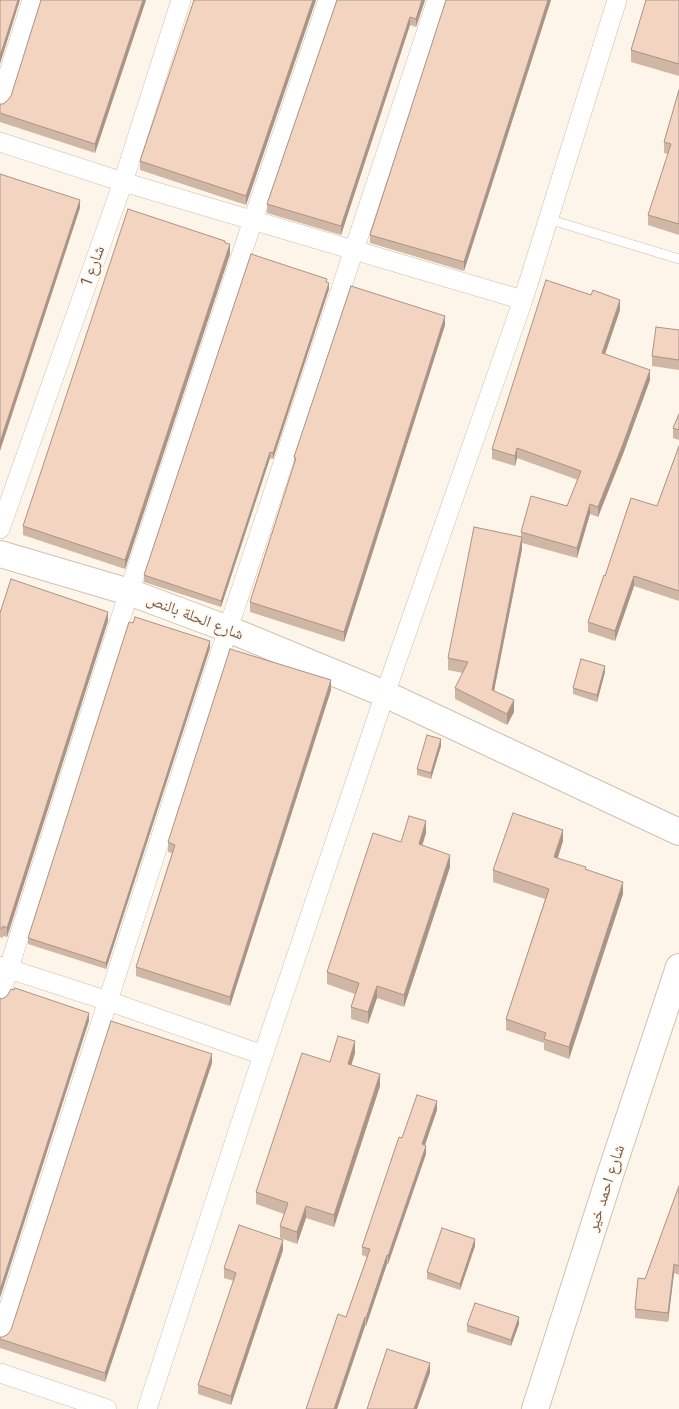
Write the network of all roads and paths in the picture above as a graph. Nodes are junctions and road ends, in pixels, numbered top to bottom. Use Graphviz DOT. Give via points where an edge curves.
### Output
graph roads {
  1 [pos="32,0"];
  2 [pos="180,0"];
  3 [pos="328,0"];
  4 [pos="437,0"];
  5 [pos="617,0"];
  6 [pos="0,101"];
  7 [pos="0,142"];
  8 [pos="123,182"];
  9 [pos="548,219"];
  10 [pos="252,220"];
  11 [pos="354,251"];
  12 [pos="679,259"];
  13 [pos="523,300"];
  14 [pos="0,529"];
  15 [pos="0,554"];
  16 [pos="129,592"];
  17 [pos="228,628"];
  18 [pos="385,694"];
  19 [pos="679,832"];
  20 [pos="679,967"];
  21 [pos="4,968"];
  22 [pos="0,996"];
  23 [pos="108,1001"];
  24 [pos="263,1056"];
  25 [pos="0,1335"];
  26 [pos="0,1373"];
  27 [pos="107,1409"];
  28 [pos="147,1409"];
  29 [pos="535,1409"];
  1 -- 6 [label="street"];
  2 -- 8 [label="street, شارع 1"];
  3 -- 10 [label="street"];
  4 -- 11 [label="street"];
  5 -- 9 [label="street"];
  7 -- 8 [label="street"];
  8 -- 10 [label="street"];
  8 -- 14 [label="street, شارع 1"];
  9 -- 12 [label="lane"];
  9 -- 13 [label="street"];
  10 -- 11 [label="street"];
  10 -- 16 [label="street"];
  11 -- 13 [label="street"];
  11 -- 17 [label="street"];
  13 -- 18 [label="street"];
  15 -- 16 [label="street, شارع الحلة بالنص"];
  16 -- 17 [label="street, شارع الحلة بالنص"];
  16 -- 21 [label="street"];
  17 -- 18 [label="street, شارع الحلة بالنص"];
  17 -- 23 [label="street"];
  18 -- 19 [label="street, شارع الحلة بالنص"];
  18 -- 24 [label="street"];
  20 -- 29 [label="street, شارع احمد خير"];
  21 -- 22 [label="street"];
  21 -- 23 [label="street"];
  23 -- 24 [label="street"];
  23 -- 25 [label="street"];
  24 -- 28 [label="street"];
  26 -- 27 [label="street"];
}
